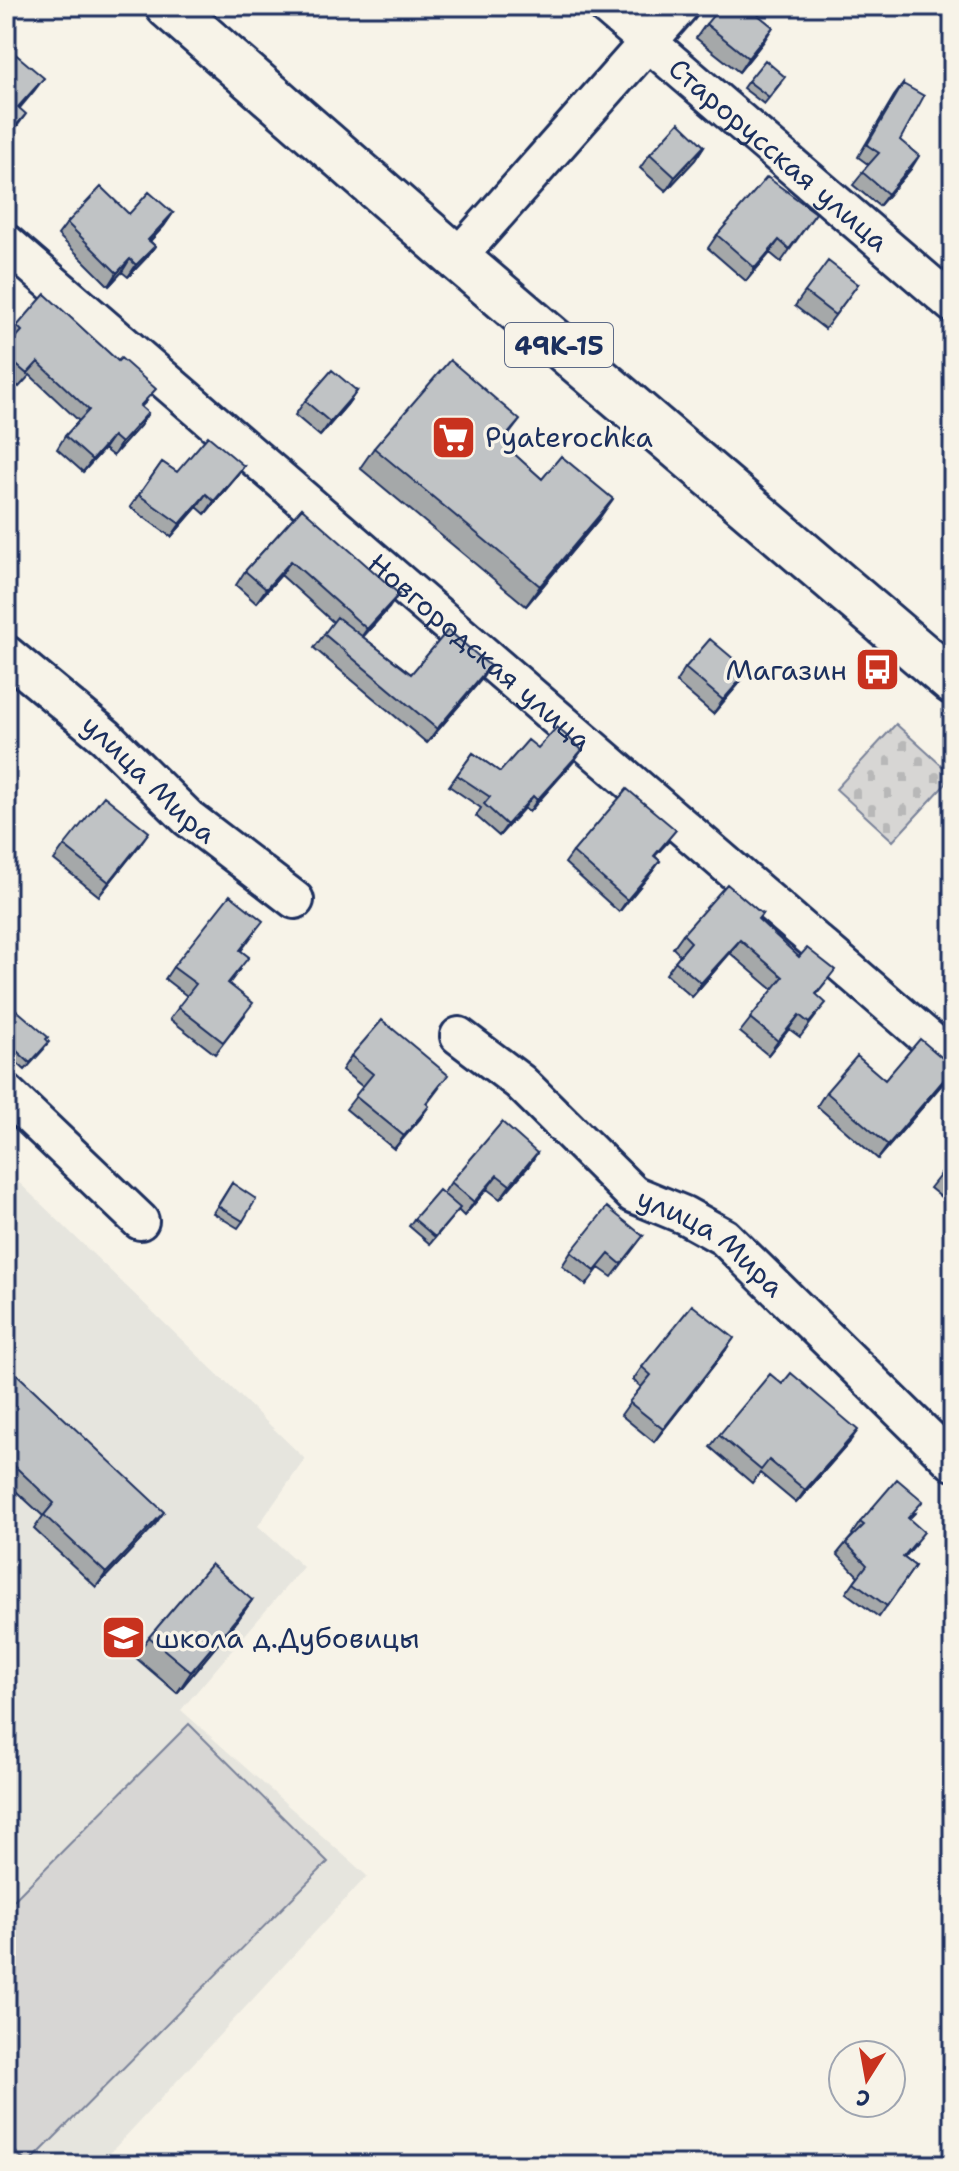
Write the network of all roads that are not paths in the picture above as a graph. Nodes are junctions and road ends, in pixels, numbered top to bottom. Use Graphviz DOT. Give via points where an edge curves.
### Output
graph roads {
  1 [pos="168,6"];
  2 [pos="606,6"];
  3 [pos="680,6"];
  4 [pos="649,43"];
  5 [pos="6,243"];
  6 [pos="457,258"];
  7 [pos="953,304"];
  8 [pos="6,654"];
  9 [pos="953,682"];
  10 [pos="295,900"];
  11 [pos="459,1036"];
  12 [pos="953,1060"];
  13 [pos="6,1093"];
  14 [pos="140,1221"];
  15 [pos="953,1462"];
  1 -- 6 [label="main road, 49К-15"];
  2 -- 4 [label="street, Старорусская улица"];
  3 -- 4 [label="street"];
  4 -- 6 [label="street"];
  4 -- 7 [label="street, Старорусская улица"];
  5 -- 12 [label="street, Новгородская улица"];
  6 -- 9 [label="main road, 49К-15"];
  8 -- 10 [label="street, улица Мира" via="106,737 188,818"];
  11 -- 15 [label="street, улица Мира" via="520,1082 633,1194 724,1237"];
  13 -- 14 [label="street"];
}
